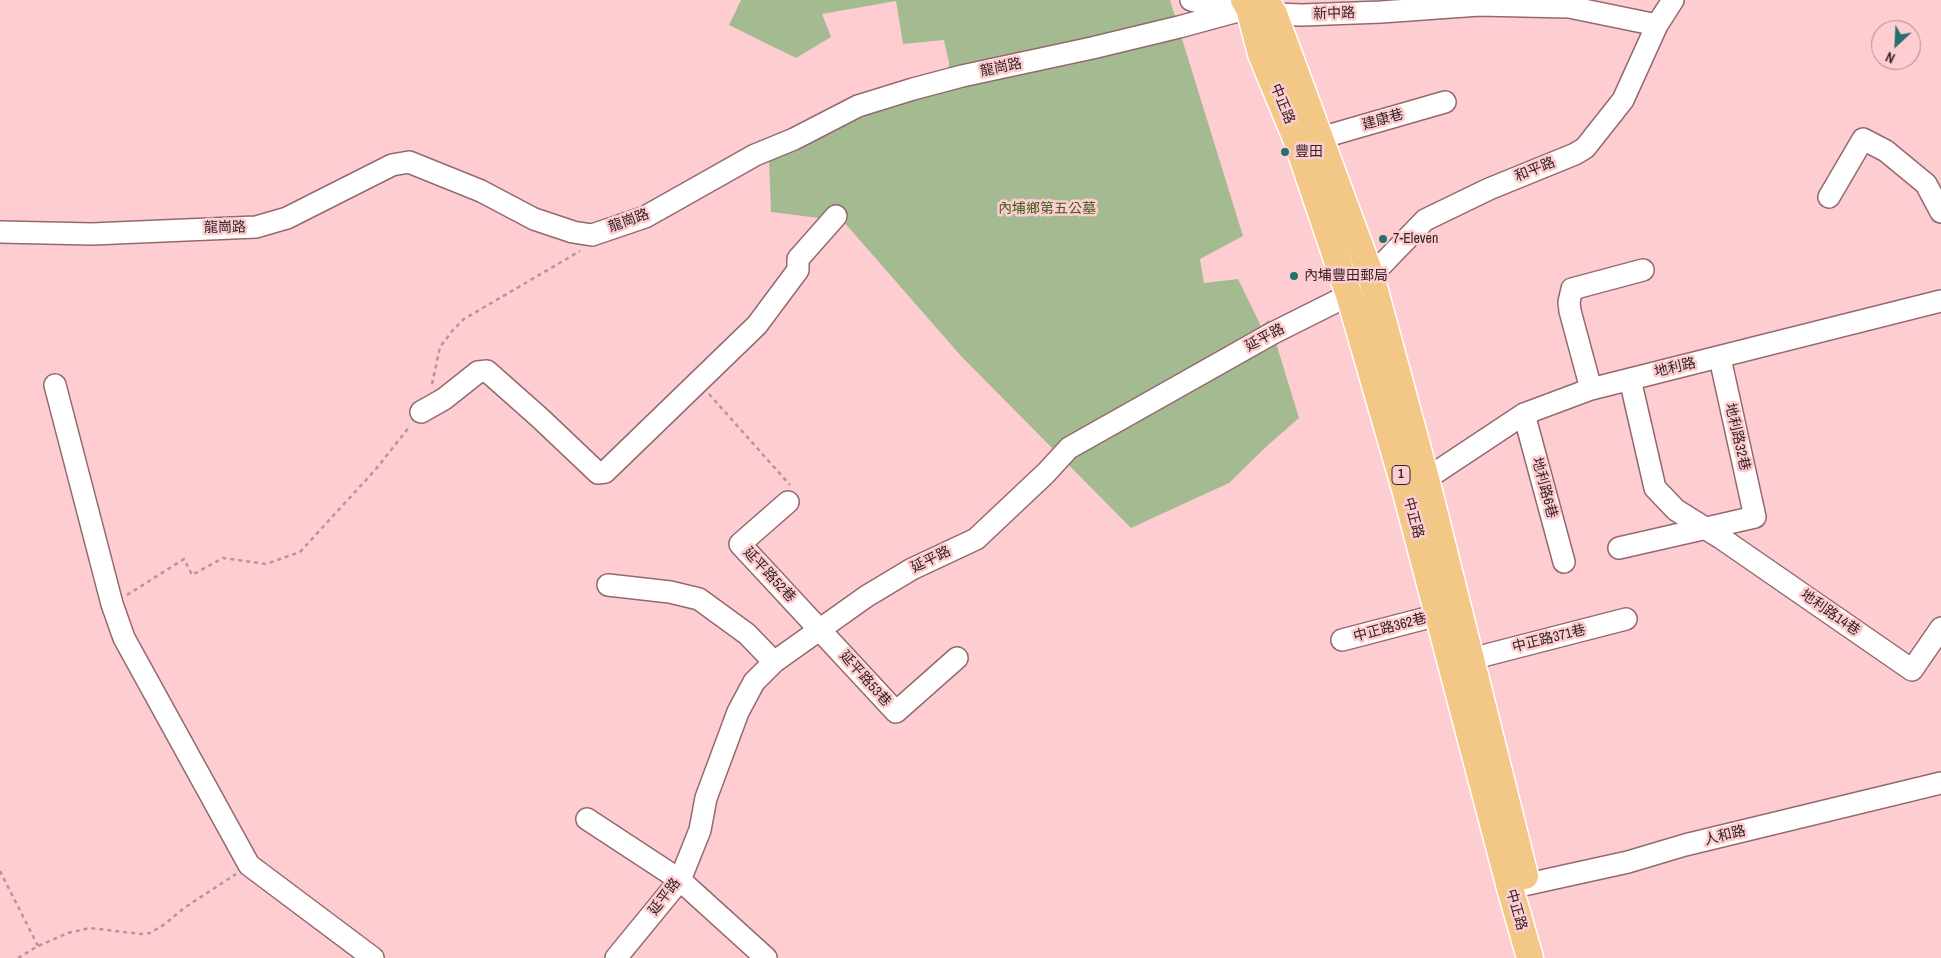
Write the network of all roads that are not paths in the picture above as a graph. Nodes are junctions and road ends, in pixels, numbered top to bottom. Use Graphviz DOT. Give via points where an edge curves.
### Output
graph roads {
  1 [pos="1191,0"];
  2 [pos="1672,0"];
  3 [pos="1512,2"];
  4 [pos="1258,5"];
  5 [pos="1657,25"];
  6 [pos="1445,102"];
  7 [pos="1320,138"];
  8 [pos="1829,197"];
  9 [pos="1941,212"];
  10 [pos="836,216"];
  11 [pos="0,232"];
  12 [pos="1643,270"];
  13 [pos="1371,276"];
  14 [pos="1349,295"];
  15 [pos="1941,301"];
  16 [pos="1720,358"];
  17 [pos="1630,379"];
  18 [pos="55,385"];
  19 [pos="1591,389"];
  20 [pos="422,412"];
  21 [pos="1524,414"];
  22 [pos="1426,479"];
  23 [pos="790,494"];
  24 [pos="1706,528"];
  25 [pos="1619,548"];
  26 [pos="1564,562"];
  27 [pos="608,584"];
  28 [pos="1438,615"];
  29 [pos="1626,619"];
  30 [pos="1941,628"];
  31 [pos="821,630"];
  32 [pos="1342,640"];
  33 [pos="957,658"];
  34 [pos="1471,659"];
  35 [pos="774,662"];
  36 [pos="1941,783"];
  37 [pos="587,819"];
  38 [pos="680,880"];
  39 [pos="1518,886"];
  40 [pos="373,958"];
  41 [pos="616,958"];
  42 [pos="766,958"];
  43 [pos="1530,958"];
  44 [pos="1548,958"];
  1 -- 4 [label="street" via="1209,5"];
  2 -- 5 [label="street"];
  3 -- 4 [label="street, 新中路" via="1302,15"];
  3 -- 5 [label="street, 新中路" via="1569,7"];
  4 -- 7 [label="main road, 中正路 / 1"];
  4 -- 11 [label="street, 龍崗路" via="1092,48 962,76 858,106 755,155 645,217 592,235 534,219 481,191 409,162 392,164 287,218 256,227 92,234"];
  4 -- 14 [label="main road, 中正路 / 1" via="1261,54 1295,136"];
  5 -- 13 [label="street, 和平路" via="1623,100 1585,148 1426,220"];
  6 -- 7 [label="street, 建康巷"];
  7 -- 13 [label="main road, 中正路 / 1"];
  8 -- 9 [label="street" via="1863,139 1886,151 1926,184"];
  10 -- 20 [label="street" via="798,259 798,270 757,325 604,472 598,473 487,371 478,372"];
  12 -- 19 [label="street" via="1572,289 1570,311"];
  13 -- 14 [label="street, 延平路"];
  13 -- 22 [label="main road, 中正路 / 1"];
  14 -- 28 [label="main road, 中正路 / 1"];
  14 -- 31 [label="street, 延平路" via="1273,333 1069,448 976,538 912,568"];
  15 -- 16 [label="street, 地利路"];
  16 -- 17 [label="street, 地利路"];
  16 -- 24 [label="street, 地利路32巷" via="1755,517"];
  17 -- 19 [label="street, 地利路"];
  17 -- 24 [label="street, 地利路14巷" via="1655,488 1676,510"];
  18 -- 40 [label="street" via="112,604 124,638 249,865"];
  19 -- 21 [label="street, 地利路"];
  21 -- 22 [label="street, 地利路"];
  21 -- 26 [label="street, 地利路6巷"];
  22 -- 34 [label="main road, 中正路 / 1"];
  23 -- 31 [label="street, 延平路52巷" via="740,544"];
  24 -- 25 [label="street"];
  24 -- 30 [label="street, 地利路14巷" via="1912,670"];
  27 -- 35 [label="street" via="699,599 747,634"];
  28 -- 32 [label="street, 中正路362巷"];
  28 -- 39 [label="main road, 中正路 / 1"];
  29 -- 34 [label="street, 中正路371巷"];
  31 -- 33 [label="street, 延平路53巷" via="896,712"];
  31 -- 35 [label="street, 延平路"];
  34 -- 39 [label="main road, 中正路 / 1"];
  35 -- 38 [label="street, 延平路" via="754,682 738,712 706,798 700,830"];
  36 -- 39 [label="street, 人和路" via="1628,862"];
  37 -- 38 [label="street"];
  38 -- 41 [label="street, 延平路"];
  38 -- 42 [label="street"];
  39 -- 43 [label="main road, 中正路 / 1"];
  39 -- 44 [label="main road, 中正路 / 1"];
}
